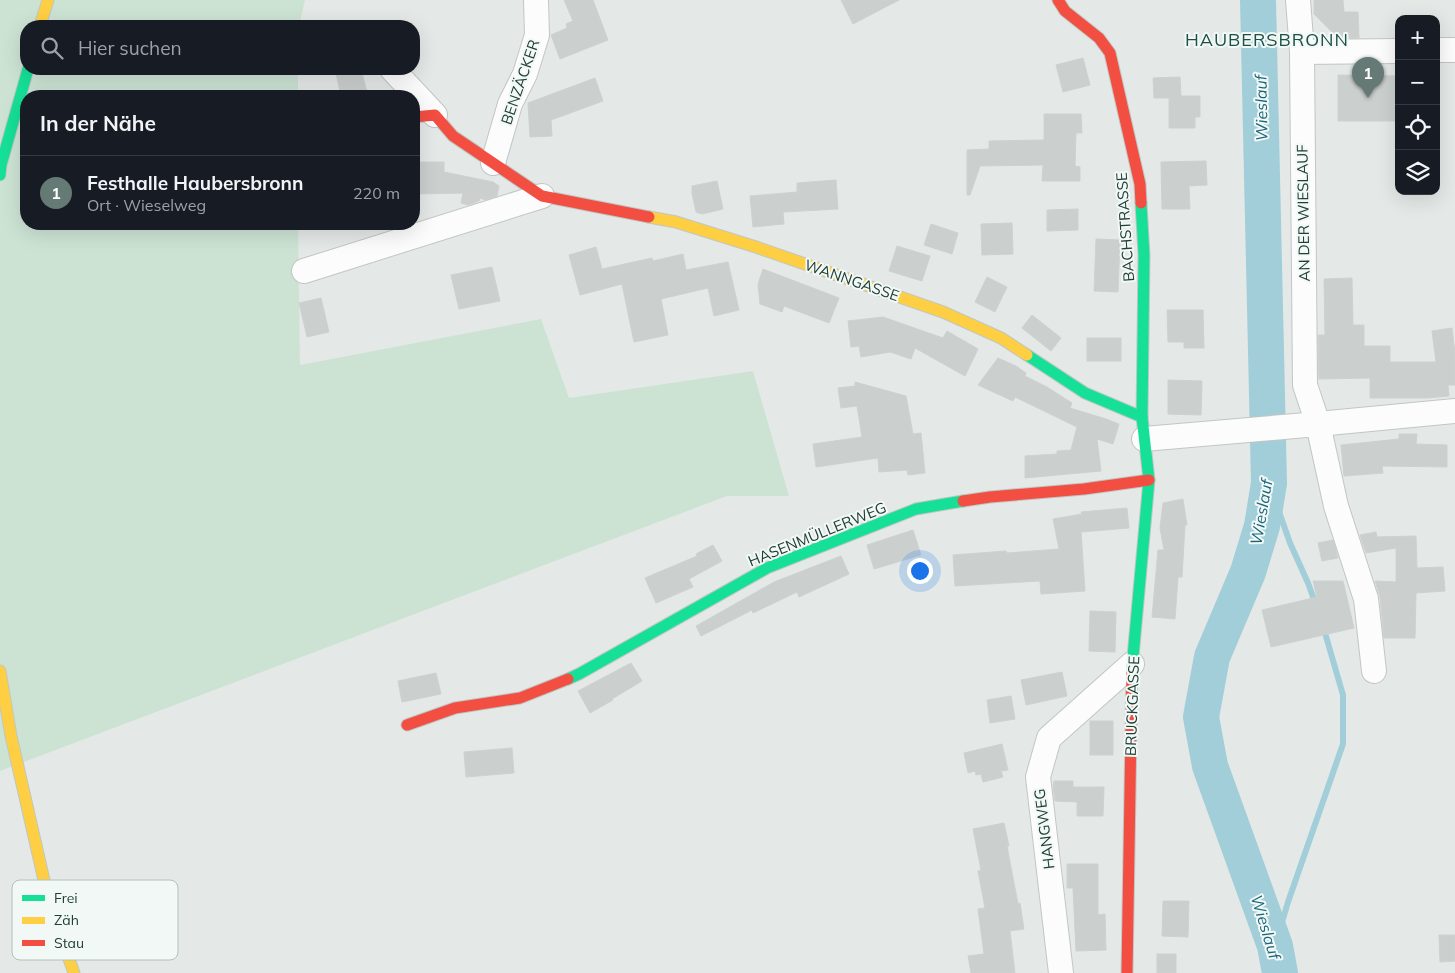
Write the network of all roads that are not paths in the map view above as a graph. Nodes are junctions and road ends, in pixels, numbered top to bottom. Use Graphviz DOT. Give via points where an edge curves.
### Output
graph roads {
  1 [pos="48,0"];
  2 [pos="536,0"];
  3 [pos="1058,0"];
  4 [pos="1298,0"];
  5 [pos="42,20"];
  6 [pos="1440,50"];
  7 [pos="1455,50"];
  8 [pos="1395,51"];
  9 [pos="1302,52"];
  10 [pos="26,75"];
  11 [pos="396,75"];
  12 [pos="22,90"];
  13 [pos="406,90"];
  14 [pos="20,97"];
  15 [pos="424,116"];
  16 [pos="493,163"];
  17 [pos="0,175"];
  18 [pos="542,196"];
  19 [pos="304,271"];
  20 [pos="1455,411"];
  21 [pos="1310,425"];
  22 [pos="1143,428"];
  23 [pos="1148,480"];
  24 [pos="1132,664"];
  25 [pos="0,671"];
  26 [pos="1374,671"];
  27 [pos="407,724"];
  28 [pos="44,880"];
  29 [pos="69,960"];
  30 [pos="74,973"];
  31 [pos="1061,973"];
  32 [pos="1127,973"];
  1 -- 5 [label="street"];
  2 -- 16 [label="street, BENZÄCKER" via="537,35 525,74 510,104"];
  3 -- 22 [label="street, BACHSTRASSE" via="1110,53 1140,184 1144,255"];
  4 -- 9 [label="street, AN DER WIESLAUF"];
  6 -- 7 [label="street"];
  8 -- 9 [label="street"];
  9 -- 21 [label="street, AN DER WIESLAUF" via="1305,385"];
  10 -- 12 [label="street"];
  11 -- 13 [label="street"];
  14 -- 17 [label="street"];
  15 -- 16 [label="street, WANNGASSE"];
  16 -- 18 [label="street, WANNGASSE"];
  18 -- 19 [label="street, WANNGASSE"];
  18 -- 22 [label="street, WANNGASSE" via="676,222 943,312 1001,338"];
  20 -- 21 [label="street"];
  21 -- 22 [label="street" via="1228,432"];
  21 -- 26 [label="street" via="1366,599"];
  22 -- 23 [label="street, BRUCKGASSE"];
  23 -- 24 [label="street, BRUCKGASSE"];
  23 -- 27 [label="street, HASENMÜLLERWEG" via="990,497 916,509 767,568 579,674 520,698 455,708"];
  24 -- 31 [label="street, HANGWEG" via="1049,738 1038,777"];
  24 -- 32 [label="street, BRUCKGASSE"];
  25 -- 28 [label="street"];
  29 -- 30 [label="street"];
}
